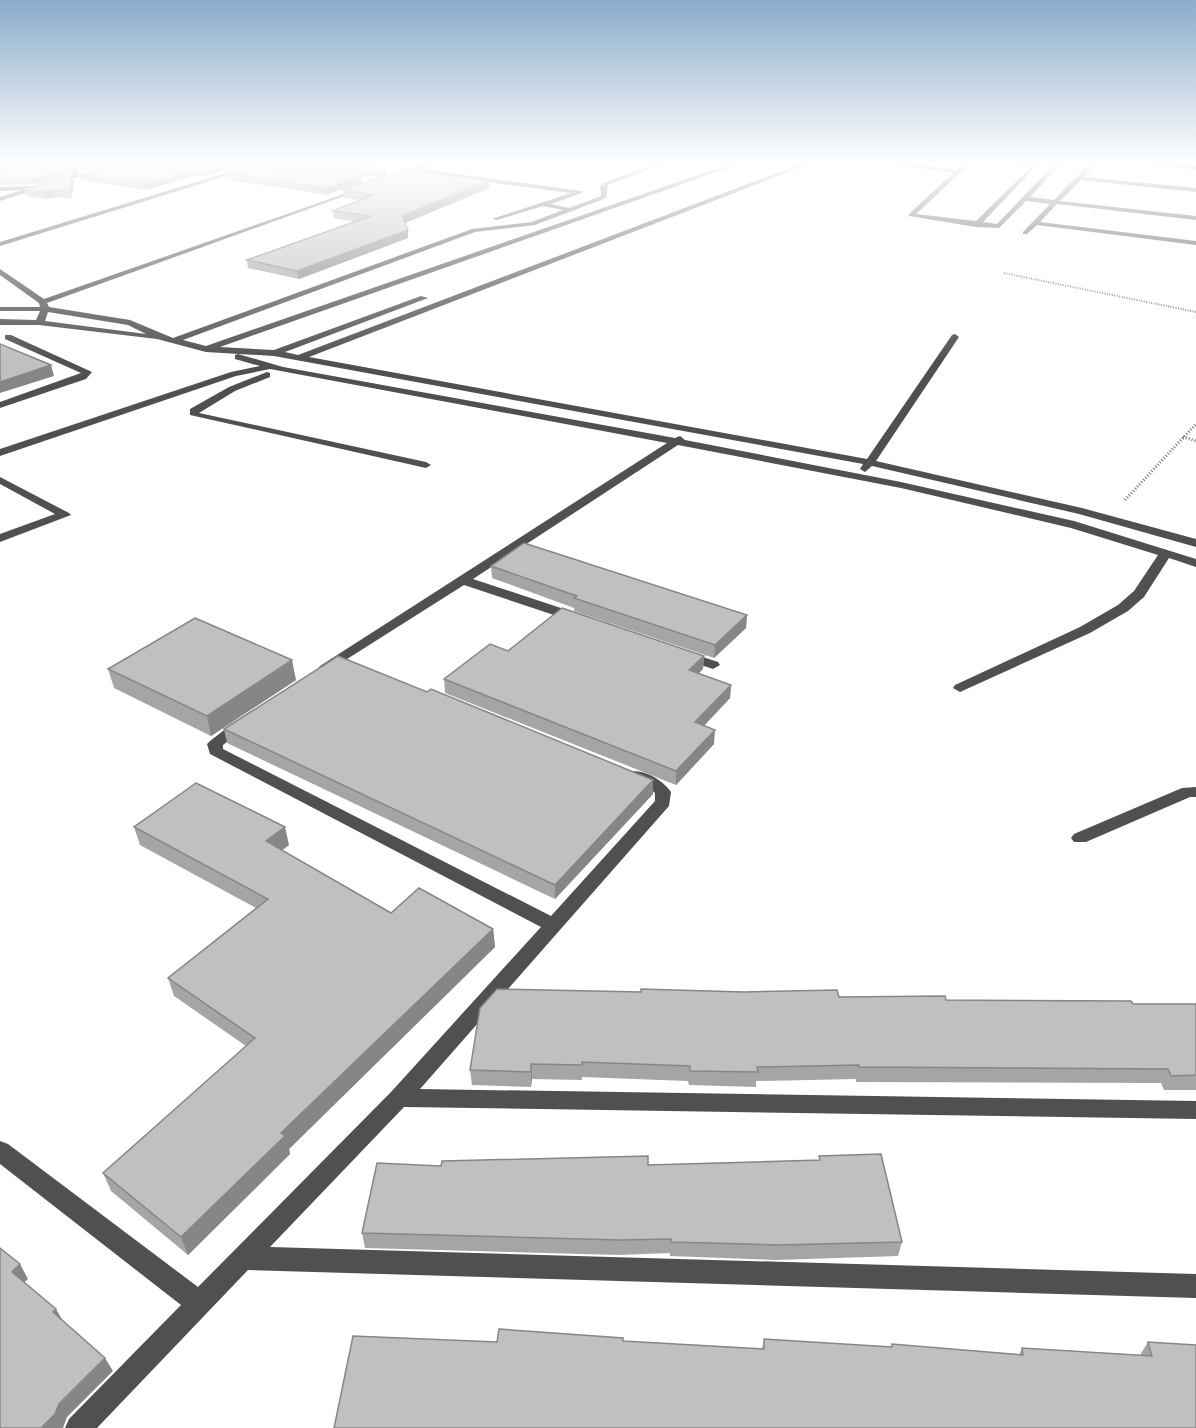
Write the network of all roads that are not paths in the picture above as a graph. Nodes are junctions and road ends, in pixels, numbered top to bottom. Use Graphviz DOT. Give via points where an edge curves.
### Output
graph roads {
  1 [pos="54,228"];
  2 [pos="254,228"];
  3 [pos="502,228"];
  4 [pos="556,228"];
  5 [pos="624,228"];
  6 [pos="631,228"];
  7 [pos="1030,228"];
  8 [pos="1072,228"];
  9 [pos="1025,233"];
  10 [pos="1196,243"];
  11 [pos="0,244"];
  12 [pos="523,267"];
  13 [pos="0,271"];
  14 [pos="500,271"];
  15 [pos="44,305"];
  16 [pos="1,308"];
  17 [pos="21,321"];
  18 [pos="0,322"];
  19 [pos="40,322"];
  20 [pos="51,323"];
  21 [pos="955,337"];
  22 [pos="4,338"];
  23 [pos="163,338"];
  24 [pos="173,342"];
  25 [pos="206,349"];
  26 [pos="227,352"];
  27 [pos="274,353"];
  28 [pos="298,357"];
  29 [pos="250,362"];
  30 [pos="276,369"];
  31 [pos="234,374"];
  32 [pos="0,405"];
  33 [pos="698,427"];
  34 [pos="676,441"];
  35 [pos="0,453"];
  36 [pos="870,462"];
  37 [pos="426,465"];
  38 [pos="859,477"];
  39 [pos="0,480"];
  40 [pos="0,538"];
  41 [pos="1196,543"];
  42 [pos="1166,553"];
  43 [pos="1196,563"];
  44 [pos="463,580"];
  45 [pos="594,624"];
  46 [pos="670,650"];
  47 [pos="341,659"];
  48 [pos="713,665"];
  49 [pos="363,668"];
  50 [pos="311,678"];
  51 [pos="960,688"];
  52 [pos="252,717"];
  53 [pos="613,768"];
  54 [pos="1196,792"];
  55 [pos="1080,838"];
  56 [pos="551,924"];
  57 [pos="399,1098"];
  58 [pos="1196,1110"];
  59 [pos="0,1151"];
  60 [pos="244,1258"];
  61 [pos="1196,1286"];
  62 [pos="199,1303"];
  63 [pos="78,1428"];
  1 -- 11 [label="street"];
  2 -- 15 [label="street"];
  3 -- 24 [label="street" via="474,231"];
  4 -- 25 [label="street"];
  5 -- 12 [label="street"];
  6 -- 12 [label="street"];
  7 -- 9 [label="street"];
  8 -- 10 [label="street"];
  12 -- 28 [label="street"];
  13 -- 15 [label="street"];
  14 -- 27 [label="street"];
  15 -- 16 [label="street"];
  15 -- 19 [label="street"];
  15 -- 23 [label="street" via="130,323"];
  16 -- 17 [label="street"];
  17 -- 18 [label="street"];
  17 -- 19 [label="street"];
  19 -- 20 [label="street"];
  20 -- 22 [label="street"];
  20 -- 23 [label="street" via="103,333"];
  21 -- 36 [label="street"];
  22 -- 32 [label="street" via="87,372 83,377"];
  23 -- 24 [label="street"];
  24 -- 25 [label="street"];
  25 -- 26 [label="street"];
  26 -- 27 [label="street"];
  26 -- 29 [label="street"];
  27 -- 28 [label="street"];
  27 -- 29 [label="street"];
  28 -- 30 [label="street"];
  28 -- 33 [label="street"];
  29 -- 30 [label="street"];
  29 -- 31 [label="street"];
  30 -- 31 [label="street"];
  30 -- 34 [label="street"];
  30 -- 37 [label="street" via="232,389 194,411 195,415"];
  31 -- 35 [label="street"];
  33 -- 34 [label="street"];
  33 -- 36 [label="street"];
  34 -- 38 [label="street"];
  34 -- 44 [label="street"];
  36 -- 38 [label="street"];
  36 -- 41 [label="street" via="1110,517"];
  38 -- 42 [label="street" via="1074,525"];
  39 -- 40 [label="street" via="65,515"];
  42 -- 43 [label="street"];
  42 -- 51 [label="street" via="1139,594 1104,620"];
  44 -- 45 [label="street"];
  44 -- 47 [label="street"];
  46 -- 48 [label="street"];
  47 -- 49 [label="street"];
  47 -- 50 [label="street"];
  52 -- 56 [label="street" via="222,736 214,744 216,751"];
  53 -- 56 [label="street" via="657,785 663,792 663,802"];
  54 -- 55 [label="street"];
  56 -- 57 [label="street"];
  57 -- 58 [label="street"];
  57 -- 60 [label="street"];
  59 -- 62 [label="street"];
  60 -- 61 [label="street"];
  60 -- 62 [label="street"];
  62 -- 63 [label="street"];
}
